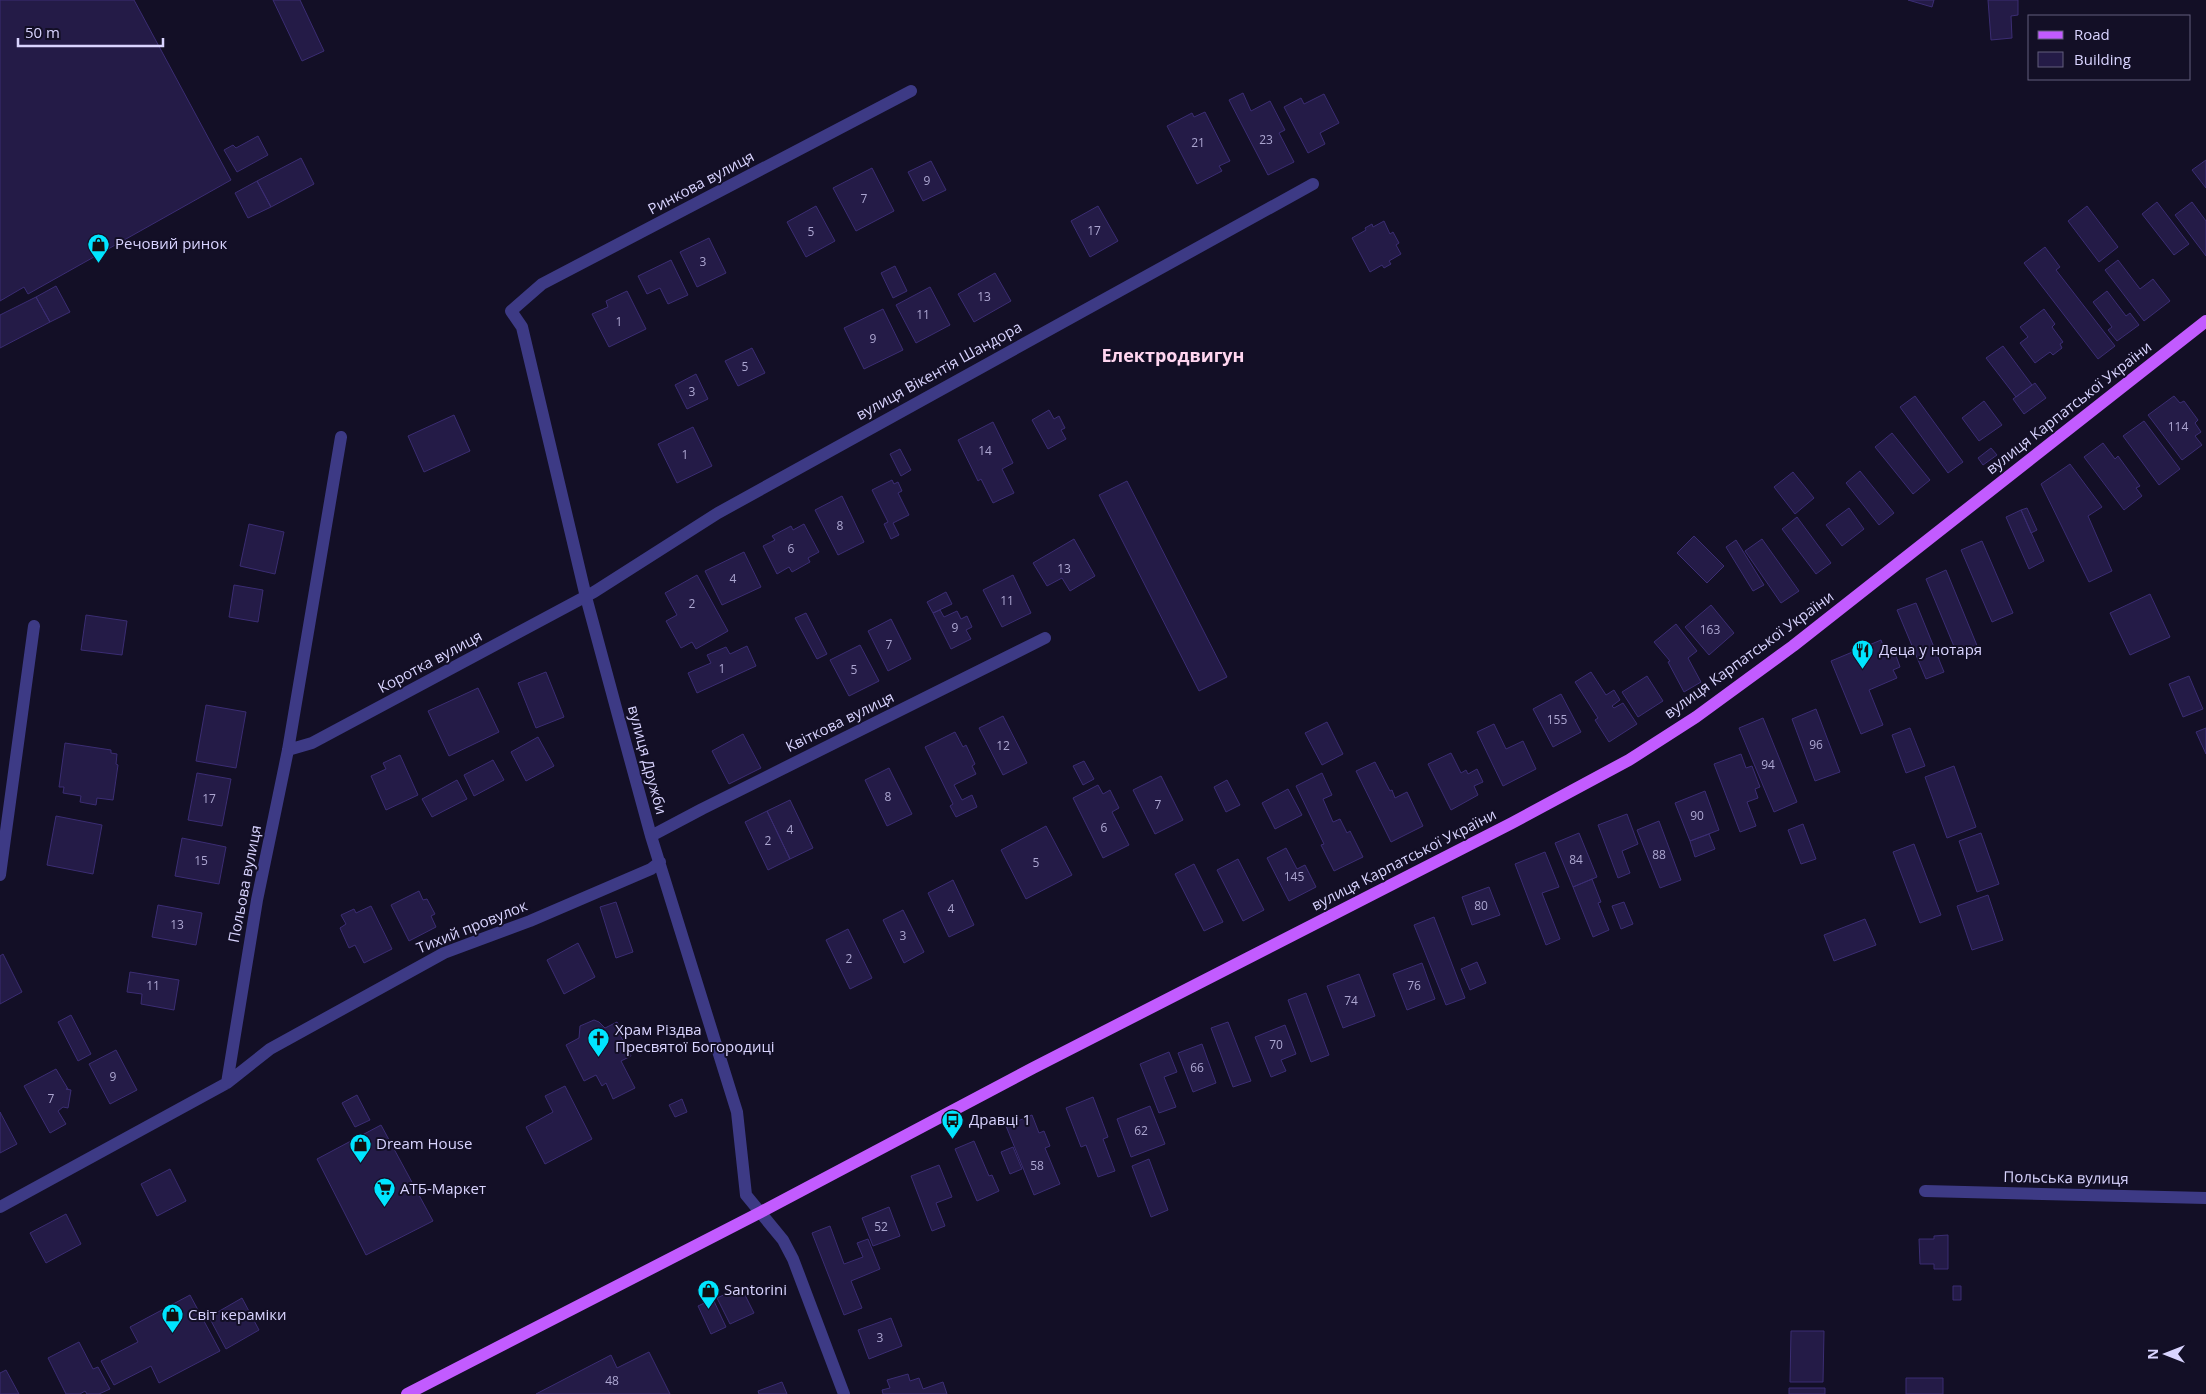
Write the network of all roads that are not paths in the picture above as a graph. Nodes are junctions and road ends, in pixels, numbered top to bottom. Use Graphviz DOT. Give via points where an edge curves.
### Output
graph roads {
  1 [pos="911,91"];
  2 [pos="1313,184"];
  3 [pos="511,311"];
  4 [pos="2206,321"];
  5 [pos="341,437"];
  6 [pos="586,597"];
  7 [pos="34,626"];
  8 [pos="1045,638"];
  9 [pos="288,750"];
  10 [pos="651,836"];
  11 [pos="660,862"];
  12 [pos="0,875"];
  13 [pos="227,1083"];
  14 [pos="1924,1191"];
  15 [pos="2206,1198"];
  16 [pos="0,1207"];
  17 [pos="761,1212"];
  18 [pos="407,1394"];
  19 [pos="844,1394"];
  1 -- 3 [label="street, Ринкова вулиця" via="542,284"];
  2 -- 6 [label="street, вулиця Вікентія Шандора" via="718,513"];
  3 -- 6 [label="street, вулиця Дружби" via="522,327"];
  4 -- 17 [label="main road, вулиця Карпатської України" via="1733,691 1629,760 1032,1068"];
  5 -- 9 [label="street, Польова вулиця"];
  6 -- 9 [label="street, Коротка вулиця" via="312,743"];
  6 -- 10 [label="street, вулиця Дружби"];
  7 -- 12 [label="street"];
  8 -- 10 [label="street, Квіткова вулиця"];
  9 -- 13 [label="street, Польова вулиця" via="257,900"];
  10 -- 11 [label="street, вулиця Дружби"];
  11 -- 13 [label="street, Тихий провулок" via="582,899 444,953 270,1049"];
  11 -- 17 [label="street, вулиця Дружби" via="737,1112 746,1195"];
  13 -- 16 [label="street"];
  14 -- 15 [label="street, Польська вулиця"];
  17 -- 18 [label="main road, вулиця Карпатської України"];
  17 -- 19 [label="street, вулиця Дружби" via="793,1259"];
}
